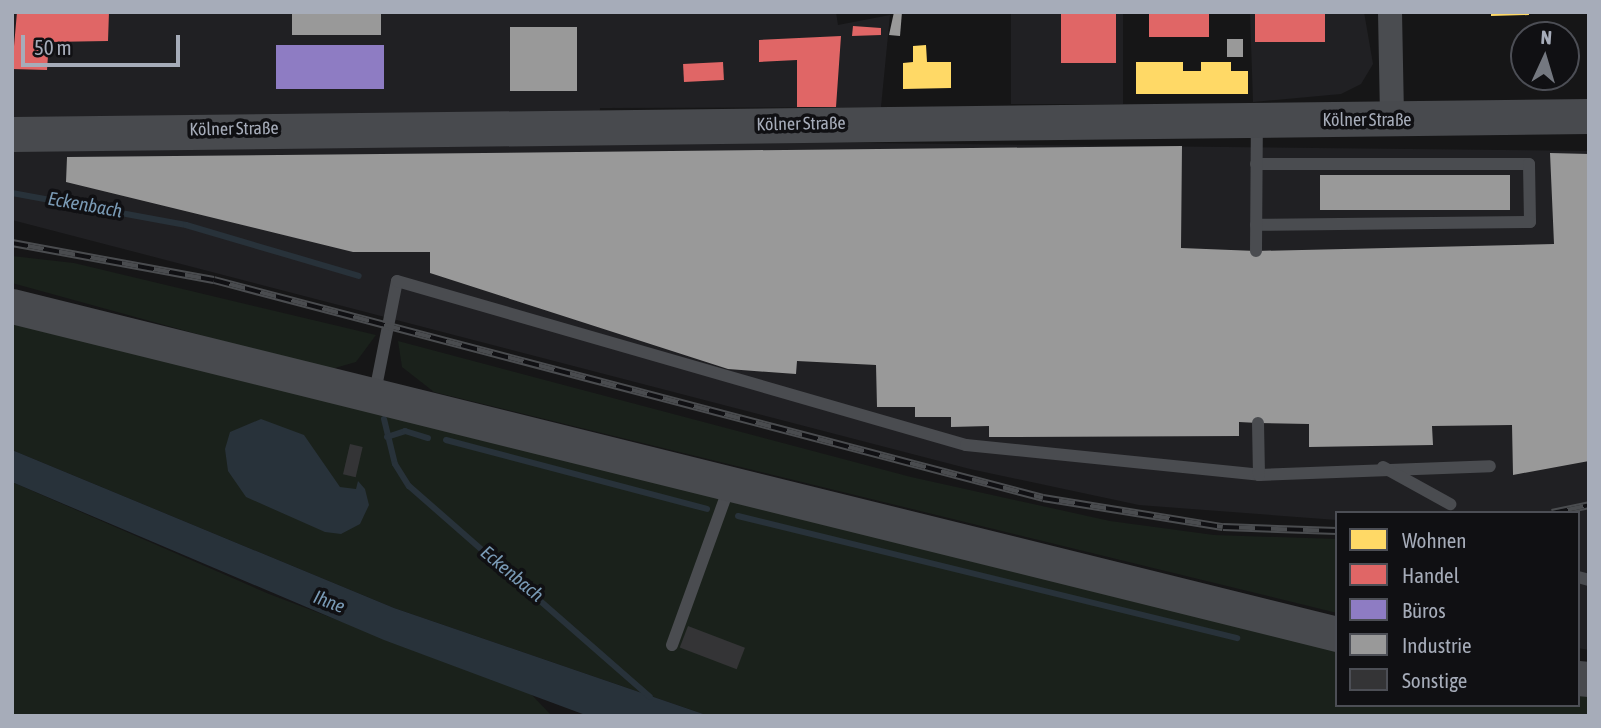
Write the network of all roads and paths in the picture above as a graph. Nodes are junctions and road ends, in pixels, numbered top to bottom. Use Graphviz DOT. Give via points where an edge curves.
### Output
graph roads {
  1 [pos="1390,12"];
  2 [pos="1589,116"];
  3 [pos="1257,121"];
  4 [pos="1392,121"];
  5 [pos="12,134"];
  6 [pos="1256,164"];
  7 [pos="1256,225"];
  8 [pos="1256,251"];
  9 [pos="12,306"];
  10 [pos="374,396"];
  11 [pos="1258,423"];
  12 [pos="1490,466"];
  13 [pos="1383,467"];
  14 [pos="1259,475"];
  15 [pos="730,485"];
  16 [pos="1450,504"];
  17 [pos="1335,634"];
  18 [pos="672,645"];
  1 -- 4 [label="street"];
  2 -- 4 [label="street, Kölner Straße"];
  3 -- 4 [label="street, Kölner Straße"];
  3 -- 5 [label="street, Kölner Straße"];
  3 -- 6 [label="lane"];
  6 -- 7 [label="lane"];
  6 -- 7 [label="lane" via="1529,164 1530,222"];
  7 -- 8 [label="lane"];
  9 -- 10 [label="street"];
  10 -- 14 [label="lane" via="397,281 965,445"];
  10 -- 15 [label="street"];
  11 -- 14 [label="lane"];
  12 -- 13 [label="lane"];
  13 -- 14 [label="lane"];
  13 -- 16 [label="lane"];
  15 -- 17 [label="street"];
  15 -- 18 [label="lane"];
}
